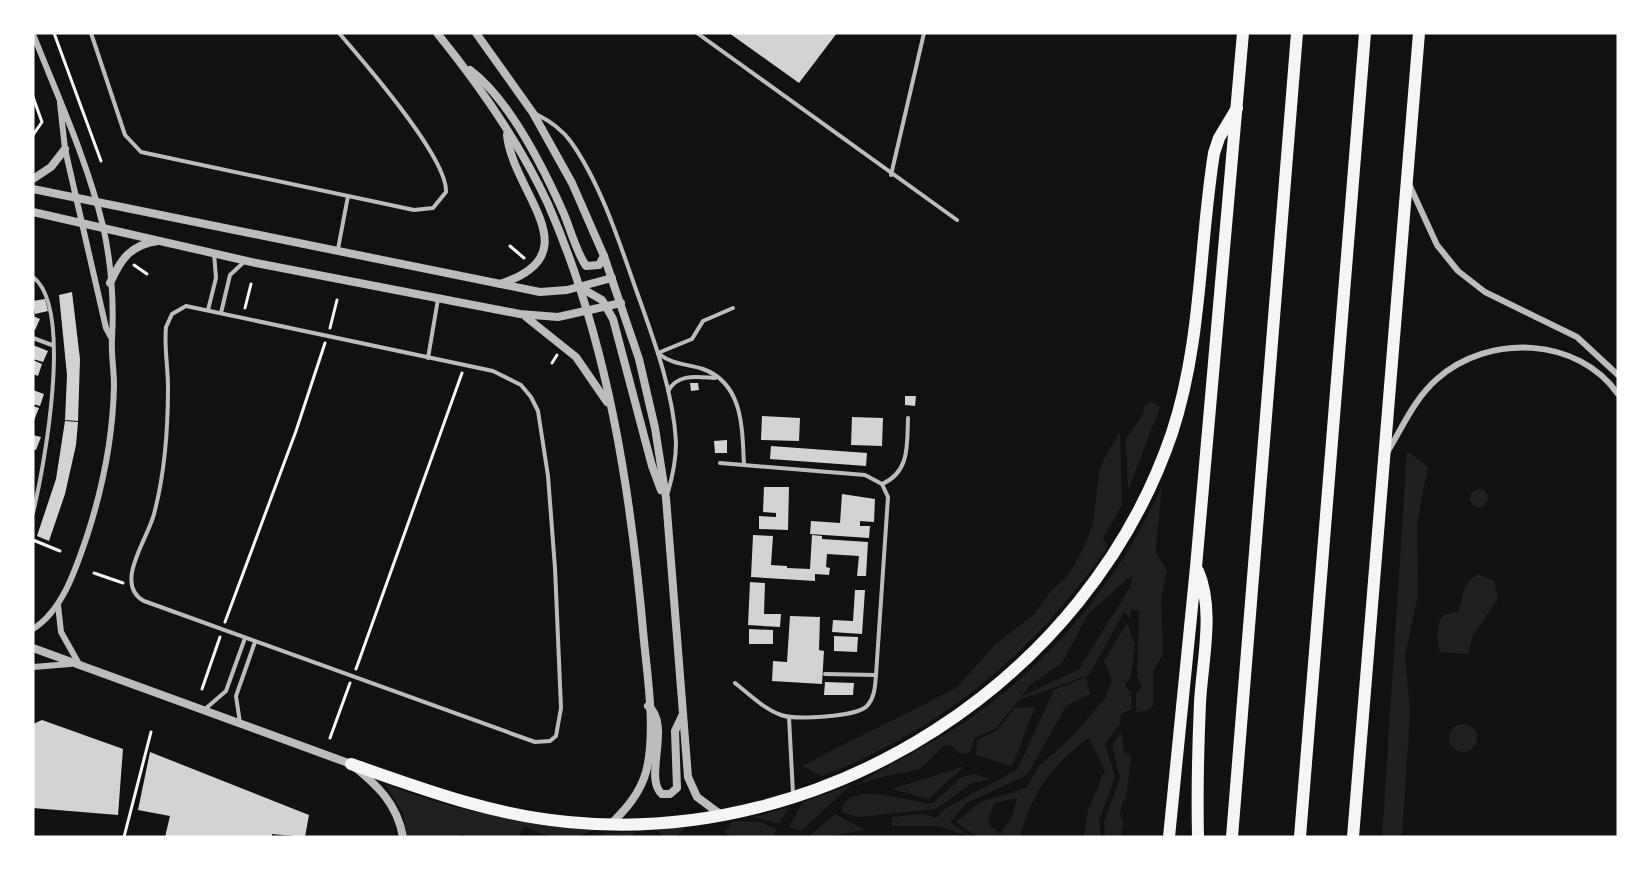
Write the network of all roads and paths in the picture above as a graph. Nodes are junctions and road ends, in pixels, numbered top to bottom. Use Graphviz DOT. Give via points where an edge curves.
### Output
graph roads {
  1 [pos="54,33"];
  2 [pos="91,33"];
  3 [pos="339,33"];
  4 [pos="437,33"];
  5 [pos="476,33"];
  6 [pos="698,33"];
  7 [pos="924,33"];
  8 [pos="1243,33"];
  9 [pos="1297,33"];
  10 [pos="1365,33"];
  11 [pos="1419,33"];
  12 [pos="33,34"];
  13 [pos="465,67"];
  14 [pos="33,97"];
  15 [pos="60,103"];
  16 [pos="1237,108"];
  17 [pos="533,113"];
  18 [pos="507,131"];
  19 [pos="33,135"];
  20 [pos="65,149"];
  21 [pos="101,161"];
  22 [pos="891,175"];
  23 [pos="33,179"];
  24 [pos="1407,180"];
  25 [pos="33,189"];
  26 [pos="348,196"];
  27 [pos="76,197"];
  28 [pos="96,201"];
  29 [pos="33,212"];
  30 [pos="957,220"];
  31 [pos="82,222"];
  32 [pos="103,227"];
  33 [pos="162,240"];
  34 [pos="338,249"];
  35 [pos="214,253"];
  36 [pos="604,256"];
  37 [pos="246,261"];
  38 [pos="33,277"];
  39 [pos="612,279"];
  40 [pos="110,283"];
  41 [pos="251,284"];
  42 [pos="498,284"];
  43 [pos="580,288"];
  44 [pos="438,298"];
  45 [pos="337,300"];
  46 [pos="621,303"];
  47 [pos="607,307"];
  48 [pos="733,308"];
  49 [pos="208,310"];
  50 [pos="588,311"];
  51 [pos="221,313"];
  52 [pos="520,314"];
  53 [pos="242,319"];
  54 [pos="614,319"];
  55 [pos="592,326"];
  56 [pos="327,337"];
  57 [pos="33,338"];
  58 [pos="112,339"];
  59 [pos="52,345"];
  60 [pos="658,353"];
  61 [pos="428,358"];
  62 [pos="464,365"];
  63 [pos="1618,375"];
  64 [pos="716,378"];
  65 [pos="668,392"];
  66 [pos="1618,394"];
  67 [pos="613,414"];
  68 [pos="908,418"];
  69 [pos="1383,459"];
  70 [pos="720,463"];
  71 [pos="744,465"];
  72 [pos="882,484"];
  73 [pos="666,498"];
  74 [pos="33,513"];
  75 [pos="33,540"];
  76 [pos="60,551"];
  77 [pos="1196,567"];
  78 [pos="94,573"];
  79 [pos="130,586"];
  80 [pos="58,604"];
  81 [pos="33,629"];
  82 [pos="223,630"];
  83 [pos="245,638"];
  84 [pos="255,642"];
  85 [pos="33,648"];
  86 [pos="80,665"];
  87 [pos="33,667"];
  88 [pos="825,674"];
  89 [pos="876,675"];
  90 [pos="352,677"];
  91 [pos="735,683"];
  92 [pos="202,689"];
  93 [pos="648,706"];
  94 [pos="203,711"];
  95 [pos="683,715"];
  96 [pos="789,717"];
  97 [pos="240,724"];
  98 [pos="151,732"];
  99 [pos="330,738"];
  100 [pos="351,764"];
  101 [pos="793,799"];
  102 [pos="722,815"];
  103 [pos="611,824"];
  104 [pos="124,837"];
  105 [pos="403,837"];
  106 [pos="1169,837"];
  107 [pos="1198,837"];
  108 [pos="1232,837"];
  109 [pos="1300,837"];
  110 [pos="1353,837"];
  1 -- 21 [label="path"];
  2 -- 26 [label="lane" via="125,135 141,152"];
  3 -- 26 [label="lane" via="377,78 447,182 441,201 424,211"];
  4 -- 13 [label="street"];
  5 -- 17 [label="street"];
  6 -- 22 [label="lane"];
  7 -- 22 [label="lane"];
  8 -- 16 [label="highway"];
  9 -- 108 [label="highway"];
  10 -- 109 [label="highway"];
  11 -- 24 [label="highway"];
  12 -- 15 [label="street"];
  13 -- 18 [label="street"];
  13 -- 36 [label="street" via="486,84 522,135 549,183 586,266 599,265"];
  14 -- 19 [label="path" via="42,122"];
  15 -- 20 [label="street"];
  15 -- 28 [label="street"];
  16 -- 77 [label="highway"];
  16 -- 101 [label="highway" via="1214,153 1193,344 1180,405 1158,467 1112,555 1056,629 978,700 897,753"];
  17 -- 36 [label="street" via="572,183"];
  17 -- 60 [label="lane" via="562,131 580,156 614,229"];
  18 -- 42 [label="street" via="513,159 543,224 546,245 530,271"];
  18 -- 43 [label="street" via="540,187"];
  20 -- 23 [label="street" via="51,167"];
  20 -- 27 [label="street"];
  22 -- 30 [label="lane"];
  24 -- 63 [label="street" via="1437,245 1458,272 1485,292 1577,337"];
  24 -- 69 [label="highway"];
  25 -- 27 [label="street"];
  26 -- 34 [label="lane"];
  27 -- 28 [label="street"];
  27 -- 31 [label="street"];
  28 -- 32 [label="street"];
  28 -- 34 [label="street"];
  29 -- 31 [label="street"];
  31 -- 32 [label="street"];
  31 -- 58 [label="street"];
  32 -- 33 [label="street"];
  32 -- 40 [label="street"];
  33 -- 35 [label="street"];
  33 -- 40 [label="street" via="129,251"];
  34 -- 42 [label="street"];
  35 -- 37 [label="street"];
  35 -- 49 [label="lane" via="216,278"];
  36 -- 39 [label="street"];
  37 -- 44 [label="street"];
  37 -- 51 [label="lane" via="230,274"];
  38 -- 59 [label="lane" via="48,300"];
  39 -- 43 [label="street"];
  39 -- 46 [label="street"];
  40 -- 58 [label="street"];
  41 -- 53 [label="path"];
  42 -- 43 [label="street" via="540,292"];
  43 -- 47 [label="street" via="596,294"];
  43 -- 50 [label="street"];
  44 -- 52 [label="street"];
  44 -- 61 [label="lane"];
  45 -- 56 [label="path"];
  46 -- 47 [label="street"];
  46 -- 73 [label="street" via="648,393"];
  47 -- 50 [label="street"];
  47 -- 54 [label="street"];
  48 -- 60 [label="lane" via="703,321 692,339"];
  49 -- 51 [label="lane"];
  49 -- 79 [label="lane" via="194,306 179,309 166,327 163,472"];
  50 -- 52 [label="street" via="543,318"];
  50 -- 55 [label="street"];
  51 -- 53 [label="lane"];
  52 -- 67 [label="street" via="576,357"];
  53 -- 56 [label="lane"];
  54 -- 55 [label="street" via="602,313 594,318"];
  54 -- 73 [label="street" via="652,466"];
  55 -- 67 [label="street"];
  56 -- 61 [label="lane"];
  56 -- 82 [label="path"];
  57 -- 59 [label="lane"];
  58 -- 80 [label="street" via="113,406 107,459 86,538"];
  59 -- 74 [label="lane" via="49,435"];
  60 -- 64 [label="lane"];
  60 -- 65 [label="lane"];
  61 -- 62 [label="lane"];
  62 -- 90 [label="path"];
  62 -- 90 [label="lane" via="508,376 521,385 537,411 553,523 561,708 556,735 550,741 535,742"];
  64 -- 65 [label="lane" via="682,378"];
  64 -- 71 [label="lane" via="730,391 740,411"];
  65 -- 73 [label="lane" via="676,453"];
  66 -- 69 [label="street" via="1592,366 1566,354 1533,348 1487,352 1461,362 1428,387"];
  67 -- 93 [label="street" via="641,603"];
  68 -- 72 [label="lane" via="906,460 897,474"];
  69 -- 110 [label="highway"];
  70 -- 71 [label="lane"];
  71 -- 72 [label="lane" via="865,475"];
  72 -- 89 [label="lane" via="889,505"];
  73 -- 95 [label="street"];
  75 -- 76 [label="path"];
  77 -- 106 [label="highway"];
  77 -- 107 [label="highway" via="1204,591 1205,616"];
  78 -- 79 [label="path"];
  79 -- 82 [label="lane" via="137,597"];
  80 -- 81 [label="street"];
  80 -- 86 [label="street" via="61,632"];
  82 -- 83 [label="lane"];
  82 -- 92 [label="path"];
  83 -- 84 [label="lane"];
  83 -- 94 [label="lane" via="226,691"];
  84 -- 90 [label="lane"];
  84 -- 97 [label="lane" via="236,696"];
  85 -- 86 [label="street"];
  86 -- 87 [label="street" via="55,663"];
  86 -- 94 [label="street"];
  88 -- 89 [label="lane"];
  89 -- 96 [label="lane" via="872,699 859,712"];
  90 -- 99 [label="path"];
  91 -- 96 [label="lane" via="772,711"];
  93 -- 95 [label="street" via="656,718 655,783 662,794 677,788 675,731"];
  93 -- 103 [label="street" via="645,773 635,797"];
  94 -- 97 [label="street"];
  95 -- 102 [label="street" via="692,790"];
  96 -- 101 [label="lane"];
  97 -- 100 [label="street"];
  98 -- 104 [label="path"];
  100 -- 103 [label="highway" via="490,810"];
  100 -- 105 [label="street" via="394,806"];
  101 -- 102 [label="highway"];
  102 -- 103 [label="highway" via="655,824"];
}
